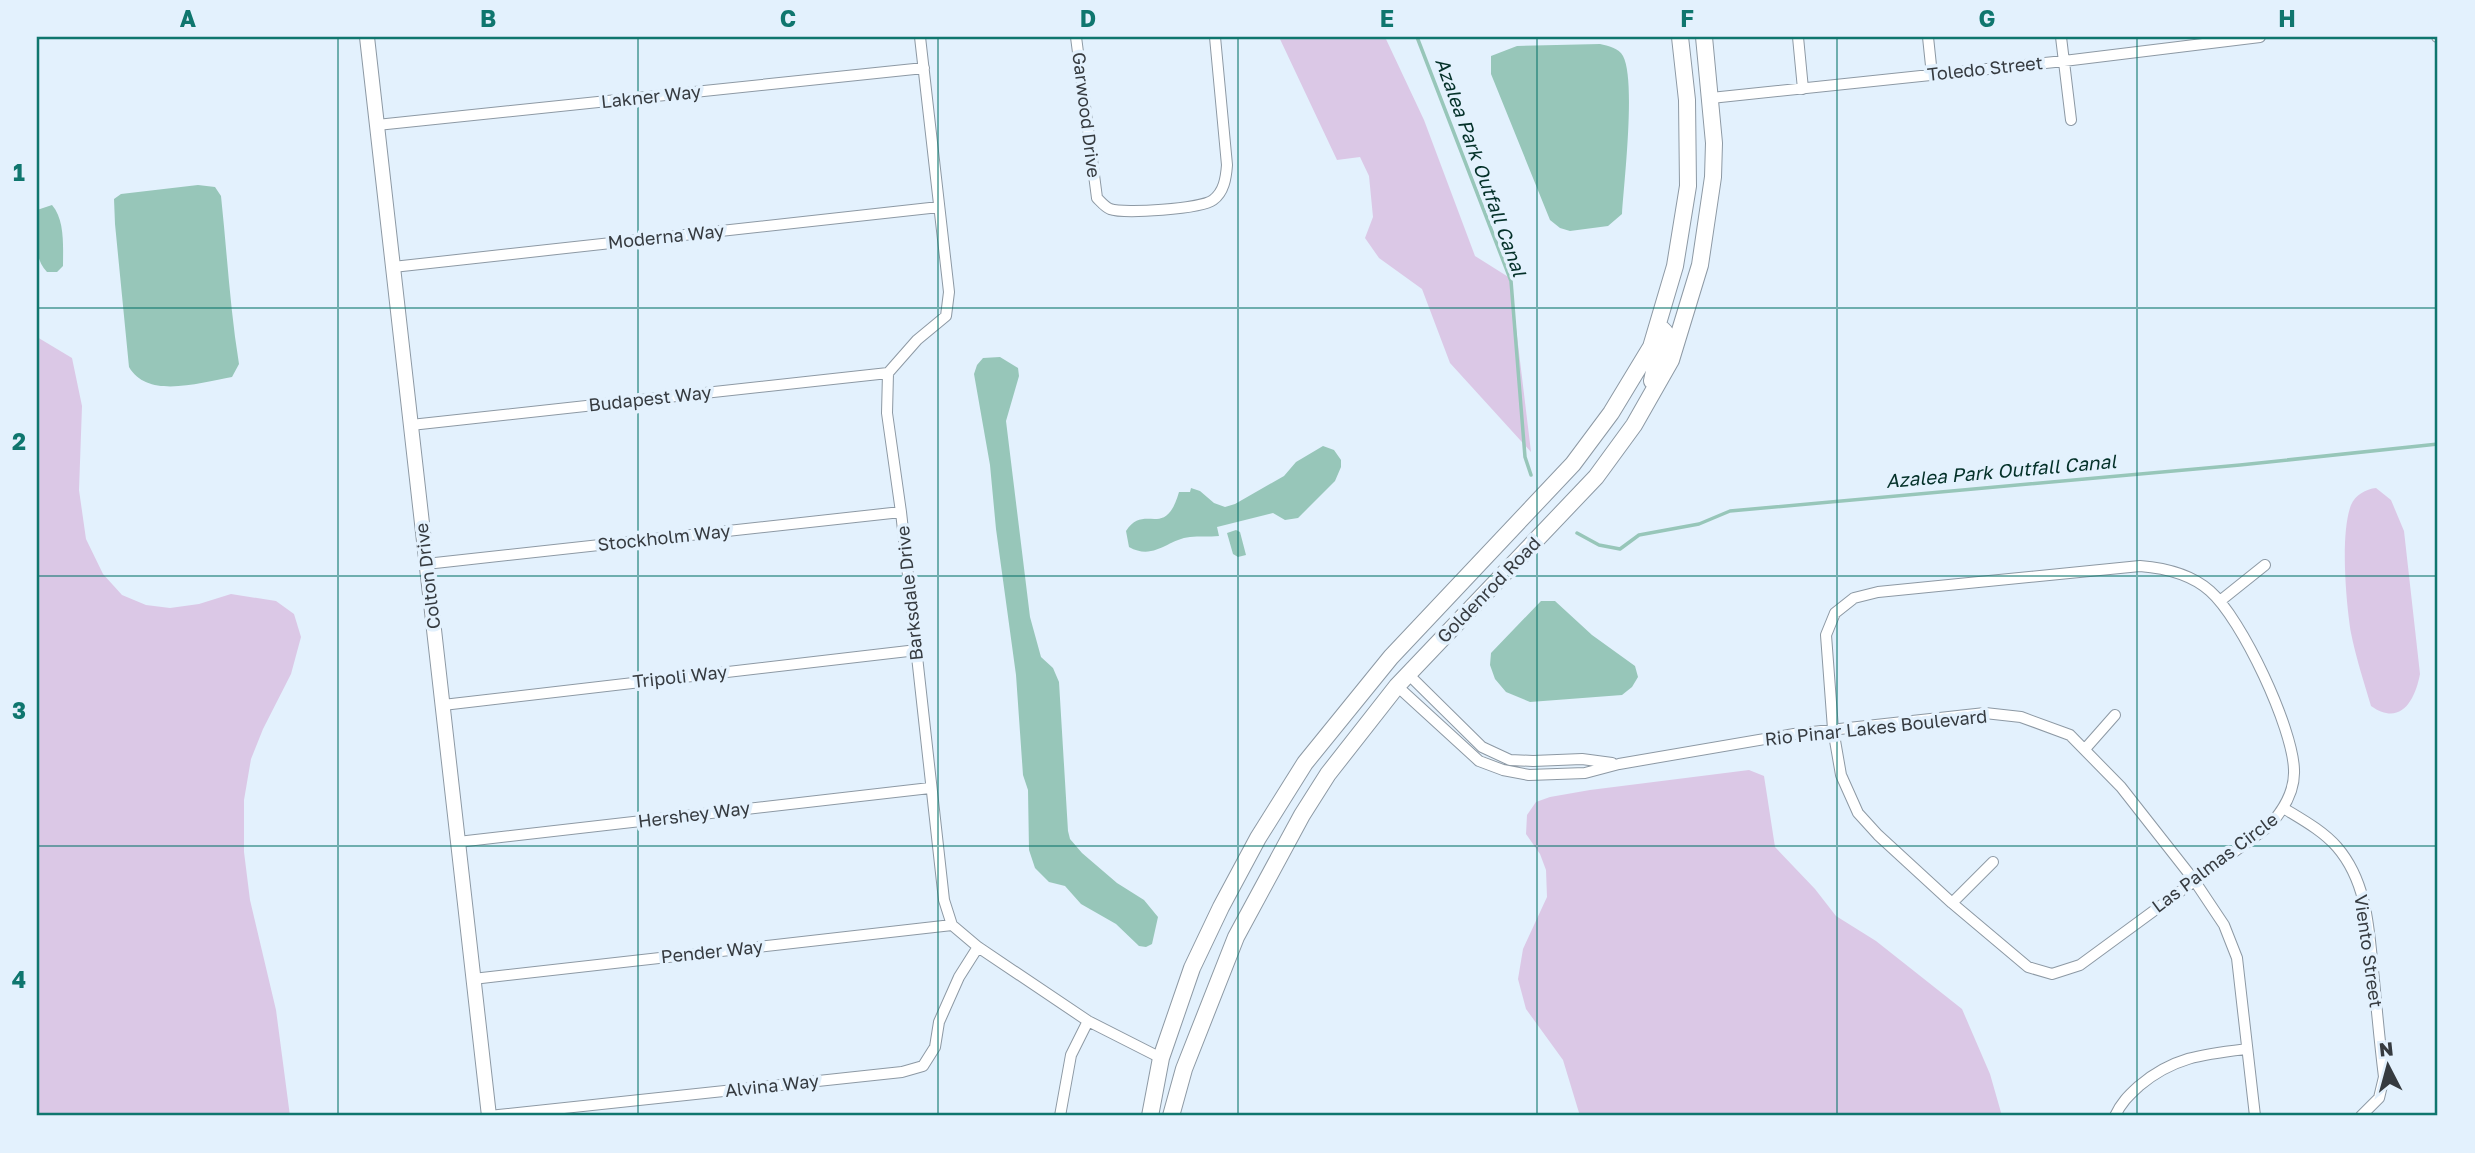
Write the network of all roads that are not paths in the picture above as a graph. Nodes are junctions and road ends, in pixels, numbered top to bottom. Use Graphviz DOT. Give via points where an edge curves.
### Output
graph roads {
  1 [pos="367,37"];
  2 [pos="920,37"];
  3 [pos="1076,37"];
  4 [pos="1215,37"];
  5 [pos="1680,37"];
  6 [pos="1704,37"];
  7 [pos="1798,37"];
  8 [pos="1928,37"];
  9 [pos="2061,37"];
  10 [pos="2260,37"];
  11 [pos="2193,41"];
  12 [pos="2064,61"];
  13 [pos="924,68"];
  14 [pos="1932,75"];
  15 [pos="1803,89"];
  16 [pos="1711,98"];
  17 [pos="2071,120"];
  18 [pos="377,125"];
  19 [pos="939,207"];
  20 [pos="393,267"];
  21 [pos="1657,325"];
  22 [pos="888,373"];
  23 [pos="1650,397"];
  24 [pos="411,425"];
  25 [pos="901,512"];
  26 [pos="426,564"];
  27 [pos="2265,565"];
  28 [pos="2221,601"];
  29 [pos="1428,619"];
  30 [pos="917,650"];
  31 [pos="1391,657"];
  32 [pos="1403,680"];
  33 [pos="443,705"];
  34 [pos="2115,715"];
  35 [pos="1364,726"];
  36 [pos="1833,729"];
  37 [pos="2085,749"];
  38 [pos="930,788"];
  39 [pos="2285,809"];
  40 [pos="458,842"];
  41 [pos="1993,862"];
  42 [pos="2194,880"];
  43 [pos="1952,903"];
  44 [pos="952,925"];
  45 [pos="978,947"];
  46 [pos="1192,968"];
  47 [pos="473,978"];
  48 [pos="1088,1021"];
  49 [pos="1195,1040"];
  50 [pos="2247,1049"];
  51 [pos="1161,1058"];
  52 [pos="489,1116"];
  53 [pos="1060,1116"];
  54 [pos="1150,1116"];
  55 [pos="1165,1116"];
  56 [pos="1171,1116"];
  57 [pos="2115,1116"];
  58 [pos="2255,1116"];
  59 [pos="2361,1116"];
  1 -- 18 [label="street, Colton Drive"];
  2 -- 13 [label="street"];
  3 -- 4 [label="street, Garwood Drive" via="1097,198 1107,208 1126,212 1200,206 1214,200 1225,184"];
  5 -- 21 [label="main road, Goldenrod Road" via="1687,100 1688,186 1675,266"];
  6 -- 16 [label="main road, Goldenrod Road"];
  7 -- 15 [label="street"];
  8 -- 14 [label="street"];
  9 -- 12 [label="street"];
  10 -- 11 [label="street, Toledo Street"];
  11 -- 12 [label="street, Toledo Street"];
  12 -- 14 [label="street, Toledo Street"];
  12 -- 17 [label="street"];
  13 -- 18 [label="street, Lakner Way"];
  13 -- 19 [label="street"];
  14 -- 15 [label="street, Toledo Street"];
  15 -- 16 [label="street, Toledo Street"];
  16 -- 23 [label="main road, Goldenrod Road" via="1713,177 1700,265 1671,360"];
  18 -- 20 [label="street, Colton Drive"];
  19 -- 20 [label="street, Moderna Way"];
  19 -- 22 [label="street" via="949,292 946,316"];
  20 -- 24 [label="street, Colton Drive"];
  21 -- 23 [label="main road" via="1665,332"];
  21 -- 29 [label="main road, Goldenrod Road" via="1651,347 1573,464"];
  22 -- 24 [label="street, Budapest Way"];
  22 -- 25 [label="street, Barksdale Drive" via="887,413"];
  23 -- 32 [label="main road, Goldenrod Road" via="1596,477"];
  24 -- 26 [label="street, Colton Drive"];
  25 -- 26 [label="street, Stockholm Way"];
  25 -- 30 [label="street, Barksdale Drive"];
  26 -- 33 [label="street, Colton Drive"];
  27 -- 28 [label="street"];
  28 -- 36 [label="street, Las Palmas Circle" via="2181,574 2140,566 1854,598 1835,613 1826,635"];
  28 -- 39 [label="street, Las Palmas Circle" via="2243,636 2291,744 2295,772"];
  29 -- 31 [label="main road, Goldenrod Road"];
  29 -- 32 [label="main road" via="1424,634 1403,659"];
  30 -- 33 [label="street, Tripoli Way"];
  30 -- 38 [label="street, Barksdale Drive"];
  31 -- 35 [label="main road"];
  31 -- 46 [label="main road, Goldenrod Road" via="1305,764 1240,872"];
  32 -- 35 [label="main road, Goldenrod Road"];
  32 -- 36 [label="street, Rio Pinar Lakes Boulevard" via="1479,761 1529,775 1585,773"];
  33 -- 40 [label="street, Colton Drive"];
  34 -- 37 [label="street"];
  35 -- 49 [label="main road, Goldenrod Road" via="1328,774 1281,853 1236,937"];
  36 -- 37 [label="street, Rio Pinar Lakes Boulevard" via="1985,713 2021,718 2070,735"];
  36 -- 43 [label="street, Las Palmas Circle" via="1841,775 1858,813"];
  37 -- 42 [label="street, Rio Pinar Lakes Boulevard"];
  38 -- 40 [label="street, Hershey Way"];
  38 -- 44 [label="street, Barksdale Drive" via="944,900"];
  39 -- 42 [label="street, Las Palmas Circle" via="2268,827"];
  39 -- 59 [label="street, Viento Street" via="2337,847 2362,892 2384,1077 2379,1098"];
  40 -- 47 [label="street, Colton Drive"];
  41 -- 43 [label="street"];
  42 -- 43 [label="street, Las Palmas Circle" via="2080,965 2052,974 2028,967"];
  42 -- 50 [label="street, Rio Pinar Lakes Boulevard" via="2224,925 2237,958"];
  44 -- 45 [label="street"];
  44 -- 47 [label="street, Pender Way"];
  45 -- 48 [label="street"];
  45 -- 52 [label="street, Alvina Way" via="959,977 939,1022 935,1047 923,1066 902,1072"];
  46 -- 49 [label="main road" via="1185,1031"];
  46 -- 51 [label="main road, Goldenrod Road"];
  47 -- 52 [label="street, Colton Drive"];
  48 -- 51 [label="street"];
  48 -- 53 [label="street" via="1071,1055"];
  49 -- 56 [label="main road, Goldenrod Road"];
  50 -- 57 [label="street" via="2174,1062 2122,1102"];
  50 -- 58 [label="street, Rio Pinar Lakes Boulevard"];
  51 -- 54 [label="main road, Goldenrod Road"];
  51 -- 55 [label="main road" via="1170,1074"];
}
